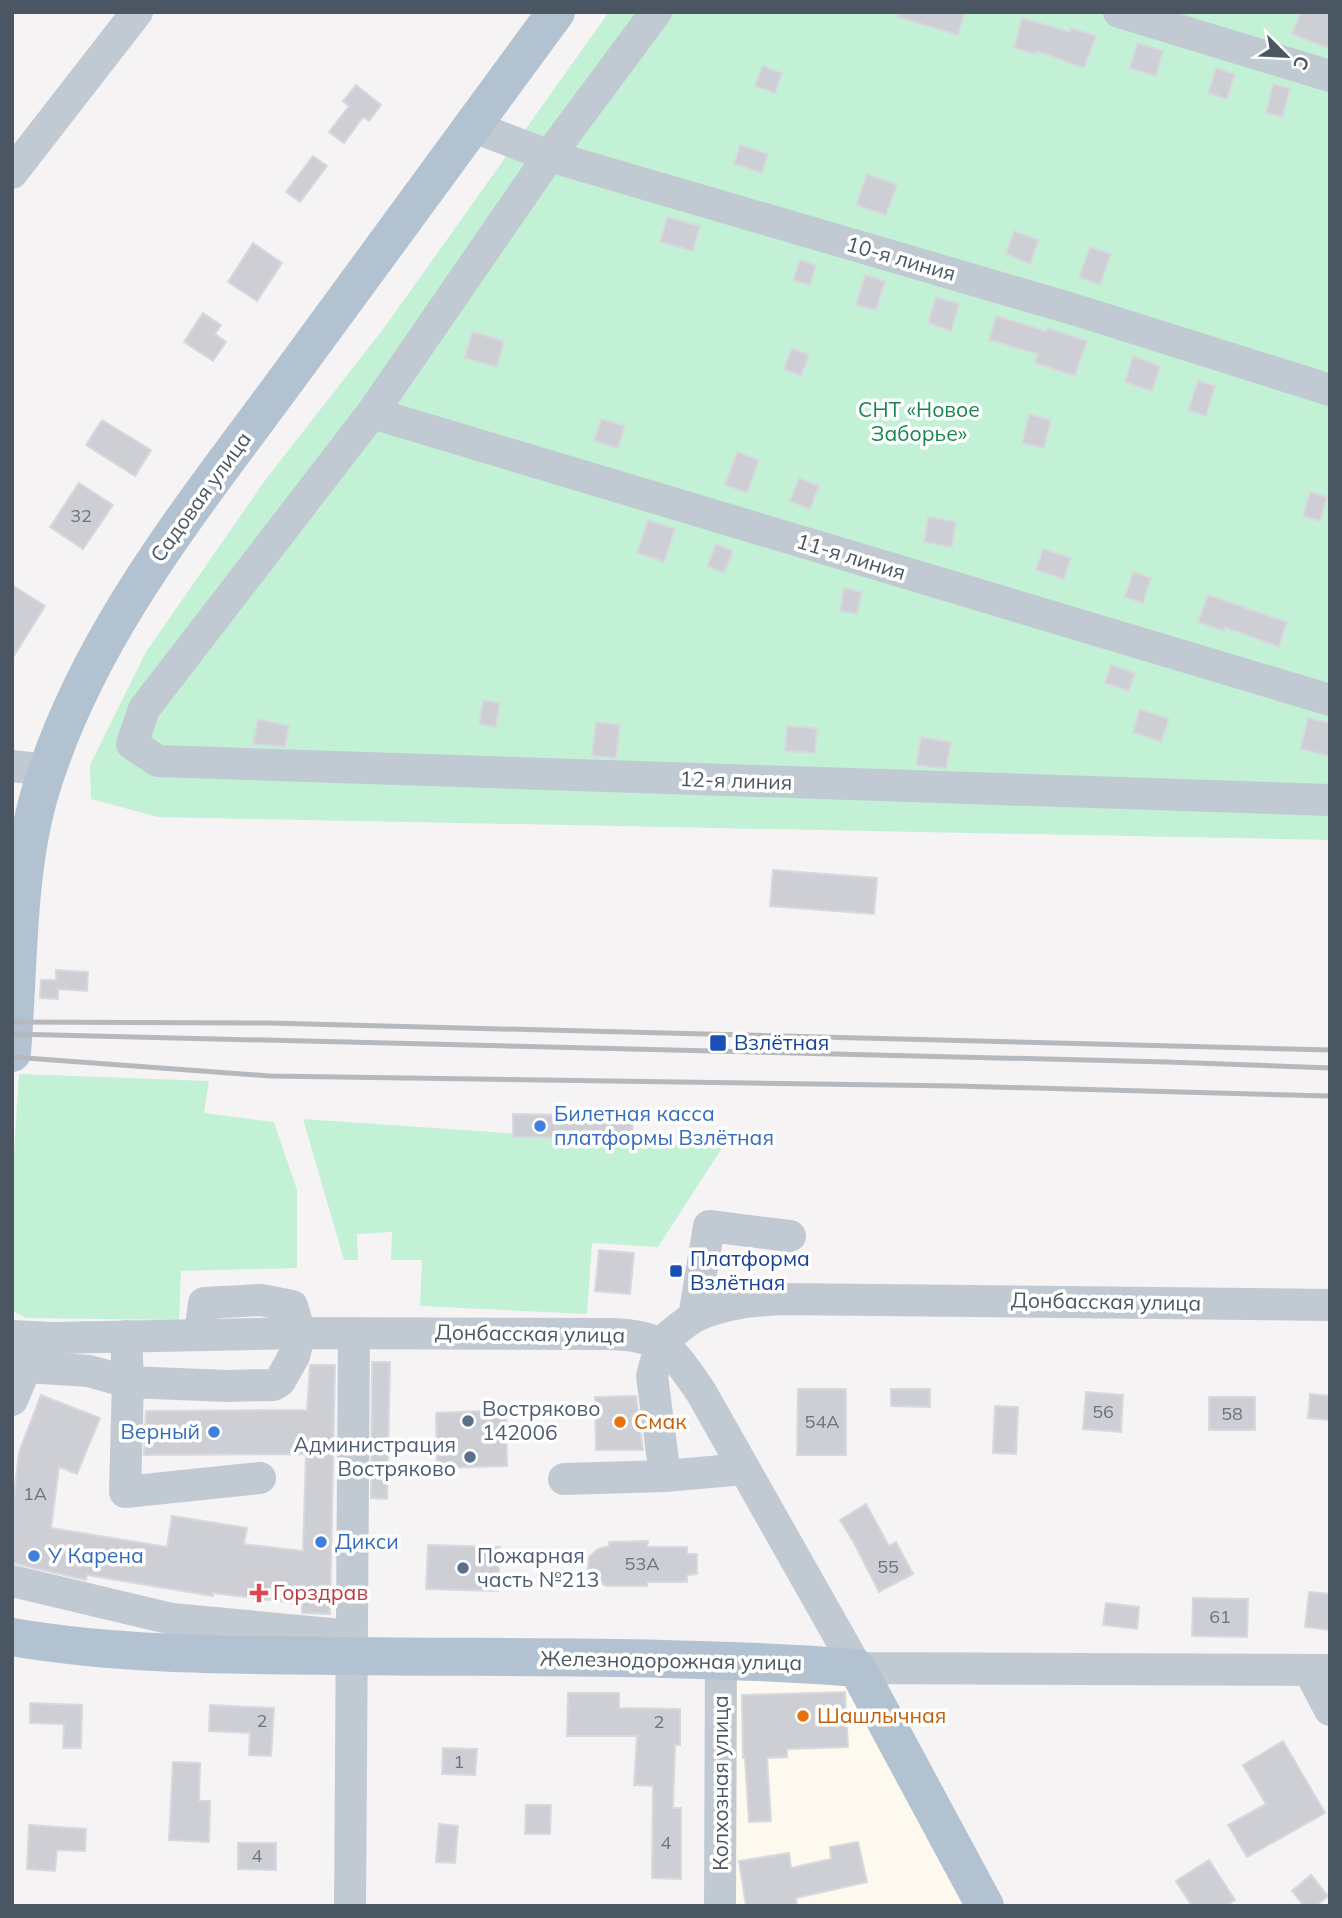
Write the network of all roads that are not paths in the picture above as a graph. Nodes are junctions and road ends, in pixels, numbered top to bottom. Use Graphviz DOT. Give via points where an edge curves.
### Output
graph roads {
  1 [pos="137,12"];
  2 [pos="556,12"];
  3 [pos="656,12"];
  4 [pos="1119,12"];
  5 [pos="1330,76"];
  6 [pos="472,126"];
  7 [pos="549,156"];
  8 [pos="12,173"];
  9 [pos="1330,390"];
  10 [pos="372,413"];
  11 [pos="1330,700"];
  12 [pos="30,768"];
  13 [pos="1330,800"];
  14 [pos="12,1053"];
  15 [pos="790,1236"];
  16 [pos="1330,1304"];
  17 [pos="694,1317"];
  18 [pos="300,1333"];
  19 [pos="354,1333"];
  20 [pos="126,1336"];
  21 [pos="661,1343"];
  22 [pos="23,1347"];
  23 [pos="128,1382"];
  24 [pos="12,1400"];
  25 [pos="744,1469"];
  26 [pos="665,1476"];
  27 [pos="260,1478"];
  28 [pos="564,1479"];
  29 [pos="12,1581"];
  30 [pos="12,1614"];
  31 [pos="12,1637"];
  32 [pos="341,1645"];
  33 [pos="100,1648"];
  34 [pos="159,1651"];
  35 [pos="12,1654"];
  36 [pos="722,1660"];
  37 [pos="857,1668"];
  38 [pos="1319,1670"];
  39 [pos="1330,1710"];
  40 [pos="350,1906"];
  41 [pos="720,1906"];
  42 [pos="985,1906"];
  1 -- 8 [label="street"];
  2 -- 6 [label="main road, Садовая улица"];
  3 -- 7 [label="street"];
  4 -- 5 [label="street"];
  6 -- 7 [label="street, 10-я линия"];
  6 -- 12 [label="main road, Садовая улица" via="146,574 92,665 66,721"];
  7 -- 9 [label="street, 10-я линия" via="1076,310"];
  7 -- 10 [label="street"];
  10 -- 11 [label="street, 11-я линия"];
  10 -- 13 [label="street, 12-я линия" via="144,709 132,744 144,754 158,761"];
  12 -- 14 [label="main road, Садовая улица" via="33,819 24,866"];
  15 -- 17 [label="street" via="709,1226"];
  16 -- 17 [label="street, Донбасская улица" via="781,1300 744,1302"];
  17 -- 21 [label="street, Донбасская улица"];
  18 -- 19 [label="street, Донбасская улица"];
  18 -- 20 [label="street, Донбасская улица"];
  18 -- 23 [label="street" via="293,1356 273,1385"];
  19 -- 21 [label="street, Донбасская улица" via="610,1334"];
  19 -- 32 [label="street"];
  20 -- 22 [label="street, Донбасская улица"];
  20 -- 23 [label="street"];
  21 -- 25 [label="street" via="701,1392"];
  21 -- 26 [label="street" via="652,1376"];
  22 -- 23 [label="street" via="49,1370 89,1371"];
  22 -- 24 [label="street"];
  23 -- 27 [label="street" via="125,1492"];
  25 -- 26 [label="street"];
  25 -- 37 [label="street"];
  26 -- 28 [label="street"];
  29 -- 32 [label="street" via="172,1619"];
  30 -- 34 [label="main road"];
  31 -- 33 [label="main road, Железнодорожная улица"];
  32 -- 34 [label="main road, Железнодорожная улица" via="217,1654"];
  32 -- 36 [label="main road, Железнодорожная улица"];
  32 -- 40 [label="street"];
  33 -- 34 [label="main road, Железнодорожная улица"];
  33 -- 35 [label="main road"];
  36 -- 37 [label="main road, Железнодорожная улица"];
  36 -- 41 [label="street, Колхозная улица"];
  37 -- 38 [label="street, Железнодорожная улица"];
  37 -- 42 [label="main road"];
  38 -- 39 [label="street"];
}
